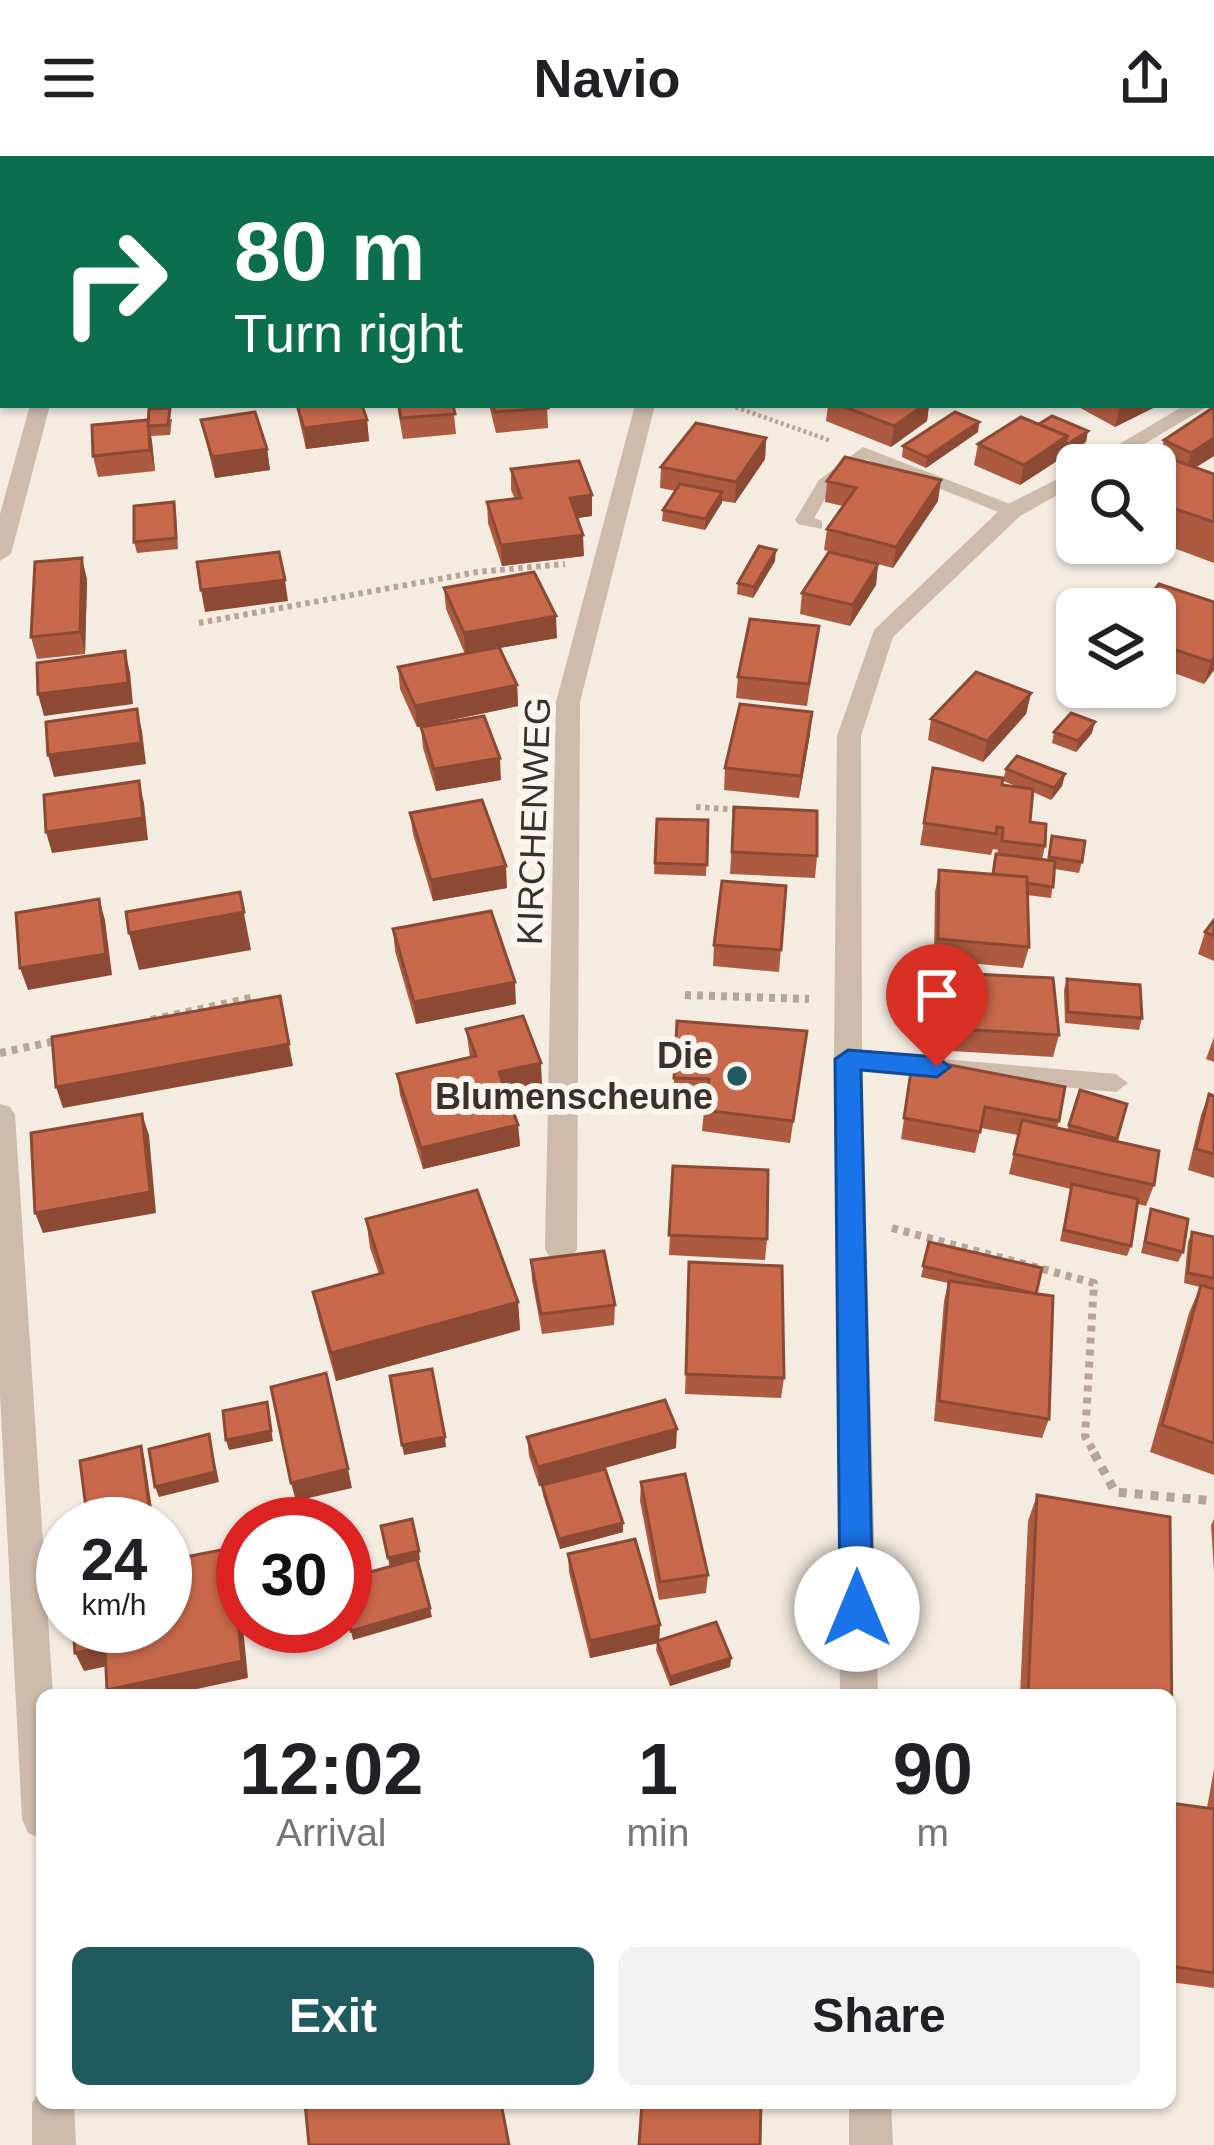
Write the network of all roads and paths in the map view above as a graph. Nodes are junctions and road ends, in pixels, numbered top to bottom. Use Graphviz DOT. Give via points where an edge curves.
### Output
graph roads {
  1 [pos="39,408"];
  2 [pos="644,408"];
  3 [pos="738,408"];
  4 [pos="1195,408"];
  5 [pos="1131,444"];
  6 [pos="863,452"];
  7 [pos="1056,487"];
  8 [pos="1012,511"];
  9 [pos="816,525"];
  10 [pos="0,554"];
  11 [pos="607,560"];
  12 [pos="200,623"];
  13 [pos="696,808"];
  14 [pos="761,811"];
  15 [pos="685,995"];
  16 [pos="254,997"];
  17 [pos="848,1000"];
  18 [pos="139,1022"];
  19 [pos="69,1038"];
  20 [pos="0,1053"];
  21 [pos="848,1059"];
  22 [pos="1116,1083"];
  23 [pos="0,1115"];
  24 [pos="851,1217"];
  25 [pos="561,1249"];
  26 [pos="1214,1501"];
  27 [pos="859,1689"];
  28 [pos="36,1718"];
  29 [pos="52,2109"];
  30 [pos="870,2109"];
  31 [pos="54,2145"];
  32 [pos="871,2145"];
  1 -- 10 [label="street"];
  2 -- 11 [label="street, KIRCHENWEG"];
  3 -- 6 [label="path"];
  4 -- 5 [label="street"];
  6 -- 8 [label="lane"];
  6 -- 9 [label="lane" via="825,484 804,520"];
  7 -- 8 [label="street"];
  8 -- 17 [label="street" via="882,635 849,736"];
  11 -- 12 [label="path" via="477,572"];
  11 -- 25 [label="street, KIRCHENWEG" via="568,702"];
  13 -- 14 [label="path"];
  15 -- 17 [label="path"];
  16 -- 18 [label="path"];
  17 -- 21 [label="street"];
  19 -- 20 [label="path"];
  21 -- 22 [label="lane"];
  21 -- 24 [label="street"];
  23 -- 28 [label="street"];
  24 -- 26 [label="path" via="1094,1282 1085,1436 1115,1492"];
  24 -- 27 [label="street"];
  29 -- 31 [label="street"];
  30 -- 32 [label="street"];
}
